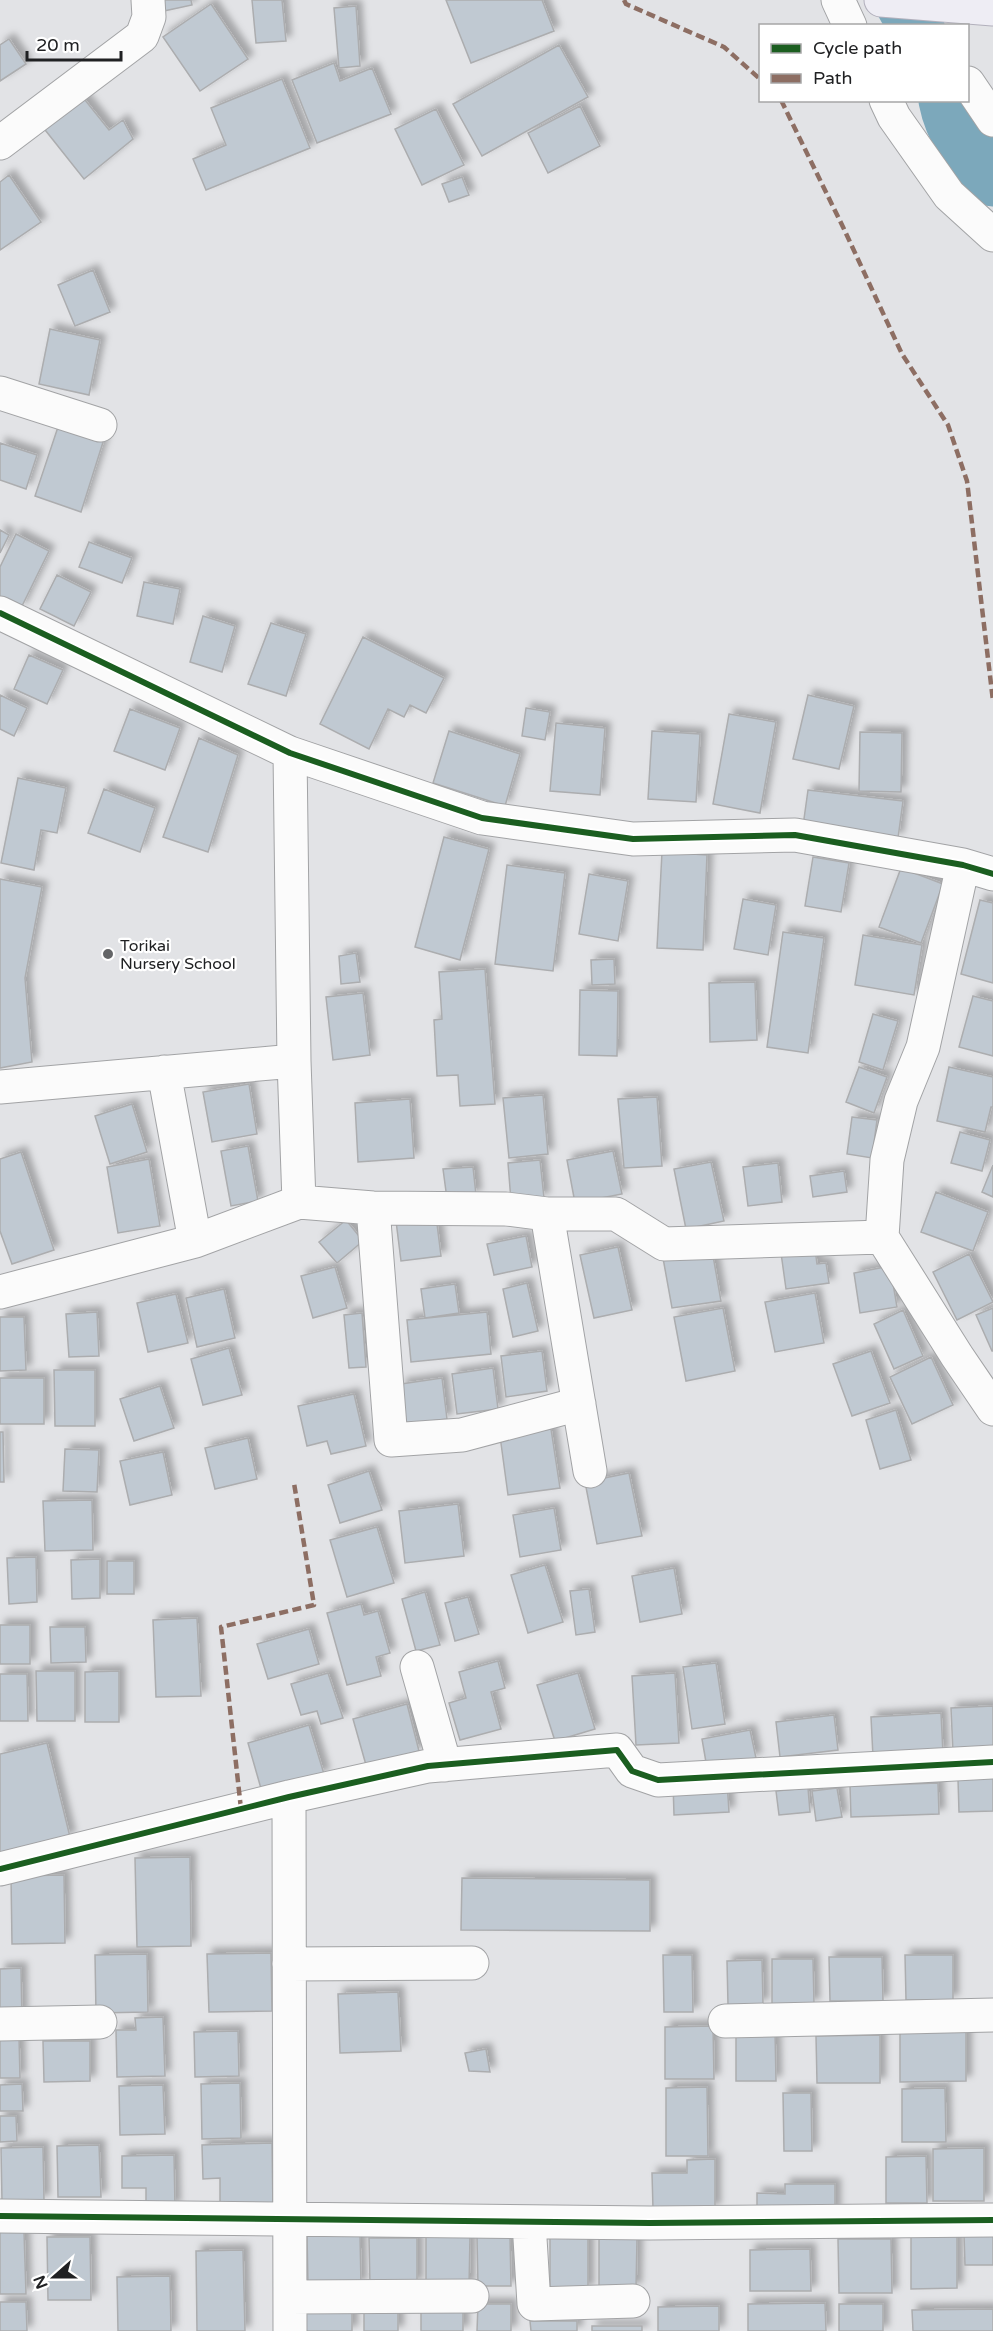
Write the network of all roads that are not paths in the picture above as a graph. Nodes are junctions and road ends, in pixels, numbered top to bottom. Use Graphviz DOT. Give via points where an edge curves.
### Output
graph roads {
  1 [pos="148,0"];
  2 [pos="838,0"];
  3 [pos="881,0"];
  4 [pos="993,9"];
  5 [pos="926,10"];
  6 [pos="849,24"];
  7 [pos="969,85"];
  8 [pos="887,102"];
  9 [pos="993,120"];
  10 [pos="0,143"];
  11 [pos="993,235"];
  12 [pos="0,393"];
  13 [pos="100,425"];
  14 [pos="0,613"];
  15 [pos="290,753"];
  16 [pos="978,869"];
  17 [pos="294,1061"];
  18 [pos="164,1072"];
  19 [pos="0,1087"];
  20 [pos="299,1202"];
  21 [pos="373,1208"];
  22 [pos="547,1214"];
  23 [pos="882,1237"];
  24 [pos="195,1241"];
  25 [pos="0,1292"];
  26 [pos="579,1404"];
  27 [pos="993,1409"];
  28 [pos="590,1471"];
  29 [pos="417,1666"];
  30 [pos="993,1762"];
  31 [pos="445,1765"];
  32 [pos="289,1797"];
  33 [pos="0,1869"];
  34 [pos="289,1964"];
  35 [pos="472,1964"];
  36 [pos="993,2015"];
  37 [pos="725,2021"];
  38 [pos="100,2022"];
  39 [pos="0,2024"];
  40 [pos="0,2216"];
  41 [pos="290,2220"];
  42 [pos="993,2220"];
  43 [pos="529,2222"];
  44 [pos="472,2296"];
  45 [pos="290,2297"];
  46 [pos="633,2301"];
  47 [pos="290,2331"];
  1 -- 10 [label="street" via="149,17 142,36"];
  2 -- 6 [label="street"];
  3 -- 5 [label="main road"];
  4 -- 5 [label="main road"];
  7 -- 9 [label="street"];
  8 -- 11 [label="street" via="949,195"];
  12 -- 13 [label="street"];
  14 -- 15 [label="street"];
  15 -- 16 [label="street" via="482,818 633,839 795,835"];
  15 -- 17 [label="street"];
  16 -- 23 [label="street" via="923,1047 901,1101 887,1160"];
  17 -- 18 [label="street"];
  17 -- 20 [label="street"];
  18 -- 19 [label="street"];
  18 -- 24 [label="street"];
  20 -- 21 [label="street"];
  20 -- 24 [label="street"];
  21 -- 22 [label="street" via="506,1209"];
  21 -- 26 [label="street" via="391,1440 462,1435"];
  22 -- 23 [label="street" via="616,1214 664,1244"];
  22 -- 26 [label="street"];
  23 -- 27 [label="street"];
  24 -- 25 [label="street"];
  26 -- 28 [label="street"];
  29 -- 31 [label="street"];
  30 -- 31 [label="street" via="658,1780 632,1771 617,1750"];
  31 -- 32 [label="street"];
  32 -- 33 [label="street"];
  32 -- 34 [label="street"];
  34 -- 35 [label="street"];
  34 -- 41 [label="street"];
  36 -- 37 [label="street"];
  38 -- 39 [label="street"];
  40 -- 41 [label="street"];
  41 -- 43 [label="street"];
  41 -- 45 [label="street"];
  42 -- 43 [label="street"];
  43 -- 46 [label="street" via="534,2304"];
  44 -- 45 [label="street"];
  45 -- 47 [label="street"];
}
